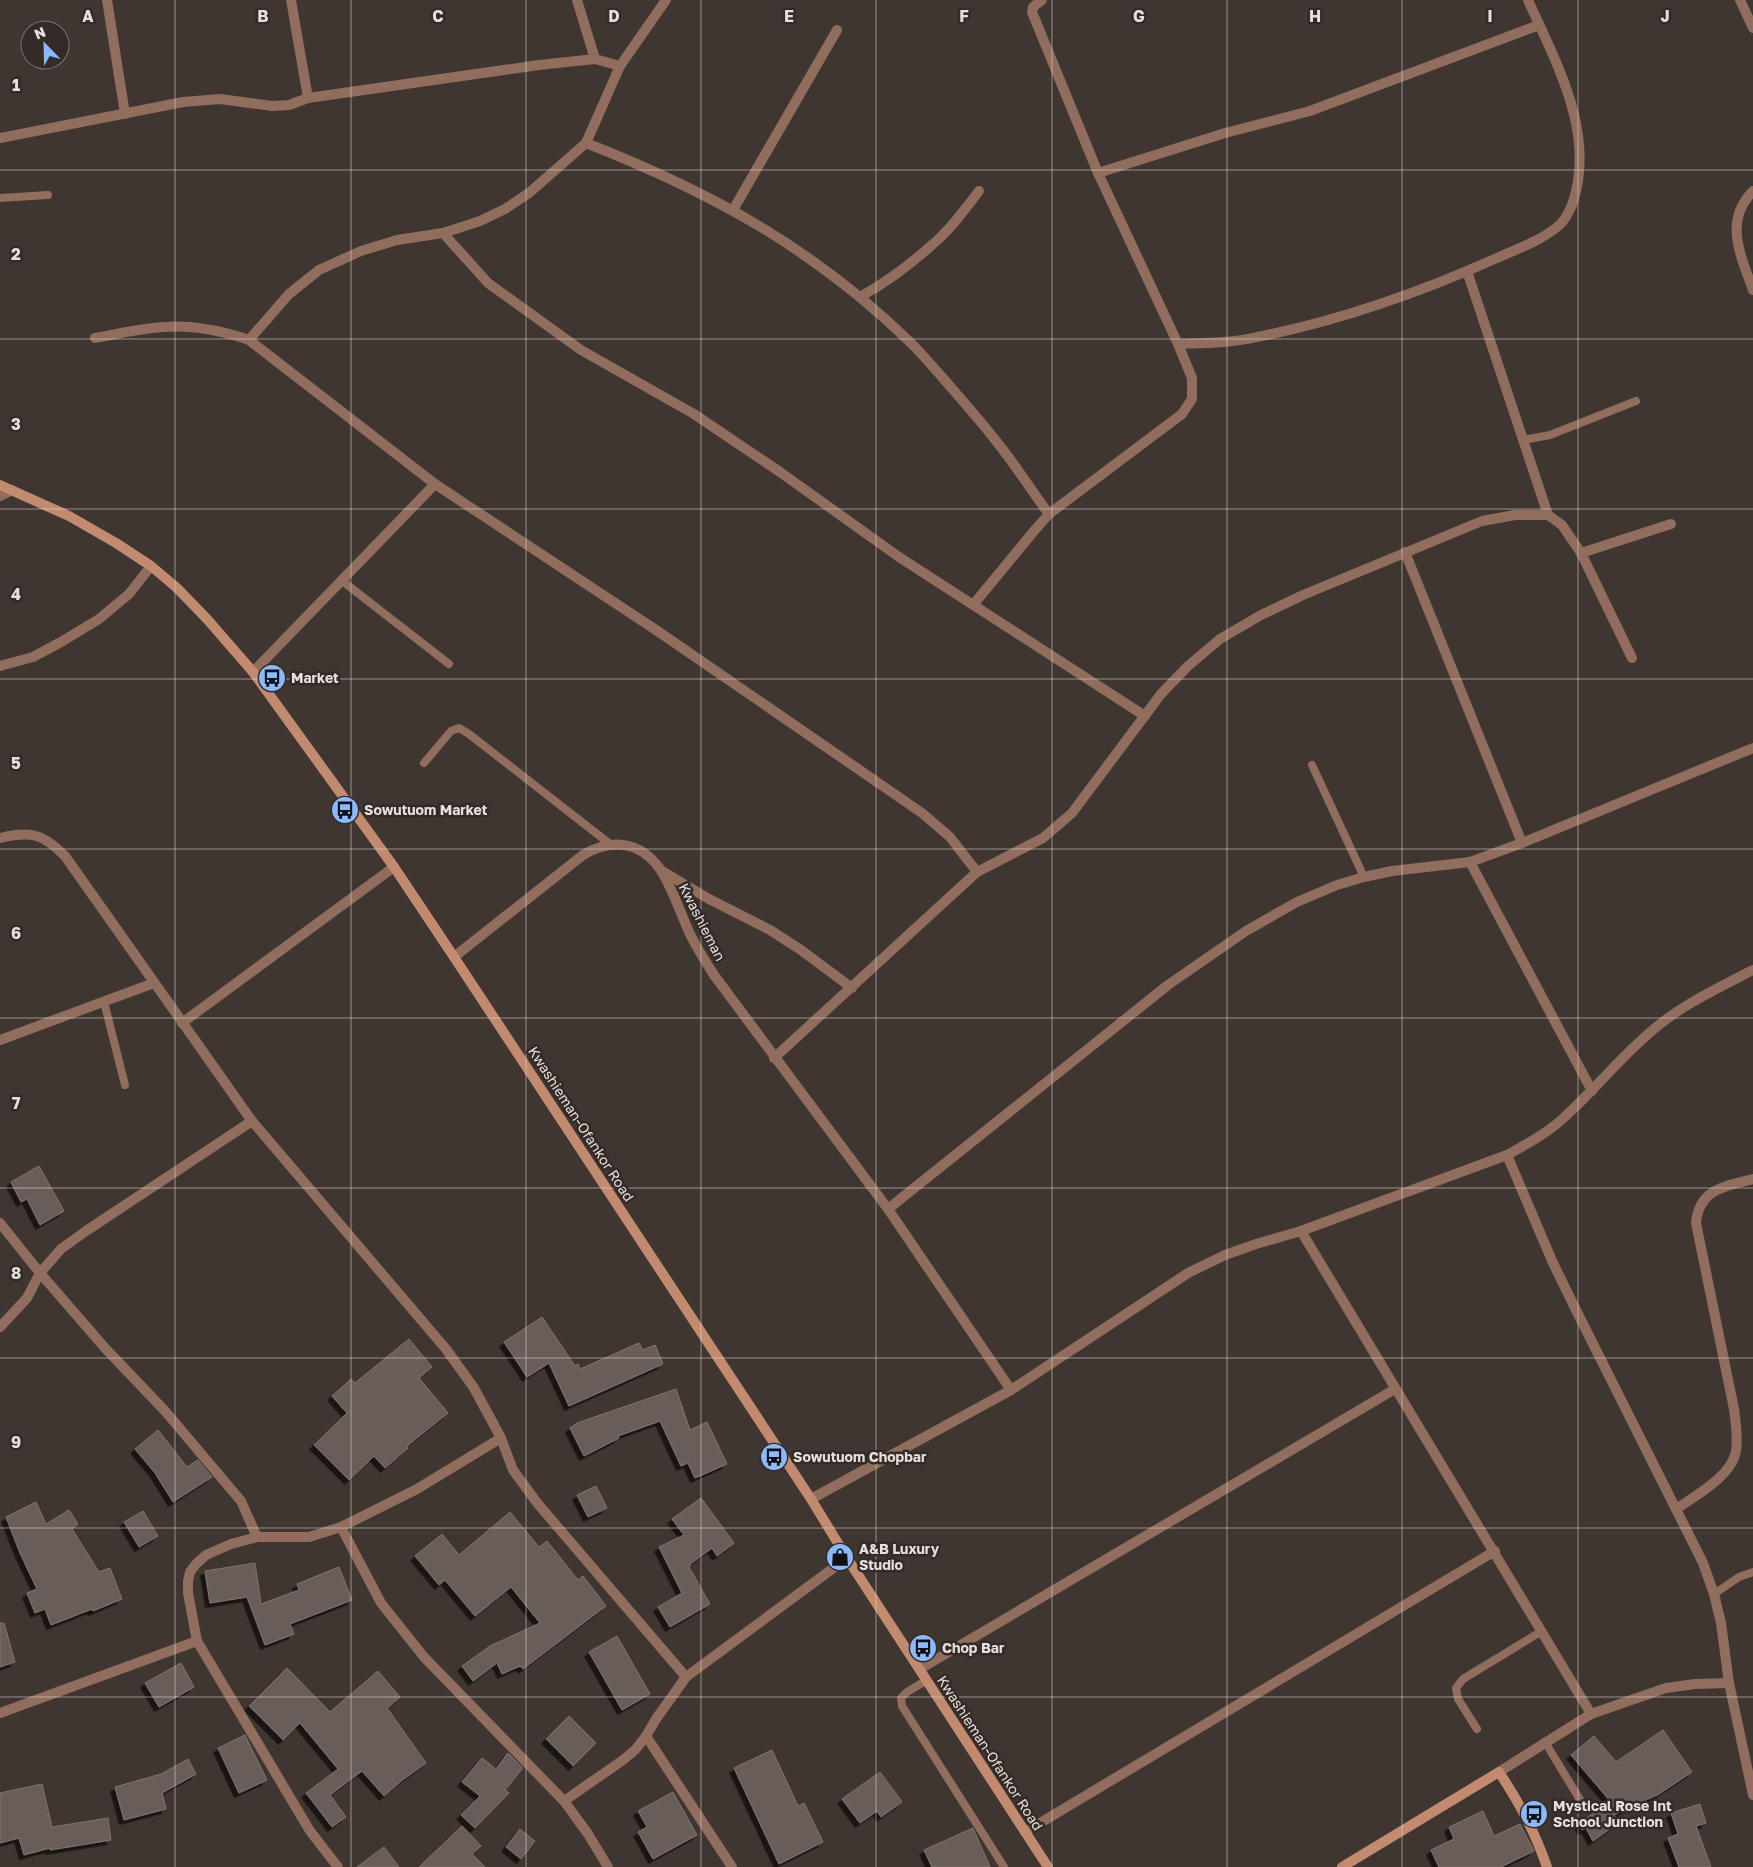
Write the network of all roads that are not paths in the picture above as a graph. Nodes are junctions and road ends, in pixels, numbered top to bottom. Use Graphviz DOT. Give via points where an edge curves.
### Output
graph roads {
  1 [pos="107,0"];
  2 [pos="291,0"];
  3 [pos="577,0"];
  4 [pos="666,0"];
  5 [pos="1042,0"];
  6 [pos="1528,0"];
  7 [pos="1740,0"];
  8 [pos="1539,25"];
  9 [pos="1753,28"];
  10 [pos="837,30"];
  11 [pos="595,59"];
  12 [pos="620,66"];
  13 [pos="308,98"];
  14 [pos="125,114"];
  15 [pos="0,138"];
  16 [pos="586,143"];
  17 [pos="1098,173"];
  18 [pos="979,191"];
  19 [pos="1753,191"];
  20 [pos="48,195"];
  21 [pos="0,198"];
  22 [pos="733,210"];
  23 [pos="443,233"];
  24 [pos="1467,271"];
  25 [pos="1753,290"];
  26 [pos="860,297"];
  27 [pos="95,338"];
  28 [pos="249,340"];
  29 [pos="1178,344"];
  30 [pos="1636,401"];
  31 [pos="1524,440"];
  32 [pos="435,484"];
  33 [pos="0,485"];
  34 [pos="12,490"];
  35 [pos="0,496"];
  36 [pos="1049,514"];
  37 [pos="1548,515"];
  38 [pos="1671,524"];
  39 [pos="1404,552"];
  40 [pos="1581,553"];
  41 [pos="151,566"];
  42 [pos="342,580"];
  43 [pos="973,605"];
  44 [pos="1632,658"];
  45 [pos="449,664"];
  46 [pos="0,666"];
  47 [pos="253,672"];
  48 [pos="1145,716"];
  49 [pos="1753,748"];
  50 [pos="424,763"];
  51 [pos="1312,764"];
  52 [pos="0,838"];
  53 [pos="1522,843"];
  54 [pos="610,844"];
  55 [pos="1470,862"];
  56 [pos="394,867"];
  57 [pos="661,870"];
  58 [pos="976,872"];
  59 [pos="1364,877"];
  60 [pos="454,957"];
  61 [pos="1753,970"];
  62 [pos="154,984"];
  63 [pos="852,988"];
  64 [pos="104,1002"];
  65 [pos="182,1023"];
  66 [pos="0,1040"];
  67 [pos="774,1058"];
  68 [pos="125,1084"];
  69 [pos="1592,1091"];
  70 [pos="252,1121"];
  71 [pos="1507,1155"];
  72 [pos="1753,1179"];
  73 [pos="888,1208"];
  74 [pos="0,1223"];
  75 [pos="1301,1231"];
  76 [pos="40,1274"];
  77 [pos="0,1327"];
  78 [pos="1395,1389"];
  79 [pos="1011,1390"];
  80 [pos="501,1438"];
  81 [pos="811,1499"];
  82 [pos="1676,1509"];
  83 [pos="342,1527"];
  84 [pos="257,1537"];
  85 [pos="1495,1551"];
  86 [pos="847,1558"];
  87 [pos="1753,1572"];
  88 [pos="1714,1594"];
  89 [pos="1542,1631"];
  90 [pos="197,1641"];
  91 [pos="920,1669"];
  92 [pos="686,1677"];
  93 [pos="927,1680"];
  94 [pos="1729,1683"];
  95 [pos="0,1713"];
  96 [pos="1591,1714"];
  97 [pos="1478,1729"];
  98 [pos="646,1736"];
  99 [pos="1545,1742"];
  100 [pos="1499,1772"];
  101 [pos="1753,1795"];
  102 [pos="564,1801"];
  103 [pos="1585,1808"];
  104 [pos="1025,1832"];
  105 [pos="338,1867"];
  106 [pos="608,1867"];
  107 [pos="732,1867"];
  108 [pos="1004,1867"];
  109 [pos="1048,1867"];
  110 [pos="1342,1867"];
  111 [pos="1547,1867"];
  1 -- 14 [label="street"];
  2 -- 13 [label="street"];
  3 -- 11 [label="street"];
  4 -- 12 [label="street"];
  5 -- 17 [label="street" via="1032,12"];
  6 -- 8 [label="street"];
  7 -- 9 [label="street"];
  8 -- 17 [label="street" via="1310,111"];
  8 -- 24 [label="street" via="1567,91 1578,129 1578,181 1571,207 1559,226 1538,239"];
  10 -- 22 [label="street"];
  11 -- 12 [label="street"];
  11 -- 13 [label="street"];
  12 -- 16 [label="street"];
  13 -- 14 [label="street" via="272,106 220,99 183,102"];
  14 -- 15 [label="street"];
  16 -- 22 [label="street" via="677,181"];
  16 -- 23 [label="street" via="529,193 505,209"];
  17 -- 29 [label="street"];
  18 -- 26 [label="street" via="934,244 885,283"];
  19 -- 25 [label="street" via="1741,208 1736,240"];
  20 -- 21 [label="lane"];
  22 -- 26 [label="street" via="778,236"];
  23 -- 28 [label="street" via="397,240 361,251 319,270 289,294"];
  23 -- 43 [label="street" via="488,283 526,312 581,350 694,414"];
  24 -- 29 [label="street" via="1294,329 1221,343"];
  24 -- 31 [label="street"];
  26 -- 36 [label="street" via="912,344 951,387 996,440"];
  27 -- 28 [label="street" via="165,327 230,333"];
  28 -- 32 [label="street"];
  29 -- 36 [label="street" via="1192,378 1193,391 1188,407"];
  30 -- 31 [label="lane" via="1550,435"];
  31 -- 37 [label="street"];
  32 -- 42 [label="street"];
  32 -- 58 [label="street" via="659,632 922,813 950,837"];
  33 -- 34 [label="main road, Kwashieman-Ofankor Road"];
  34 -- 35 [label="street"];
  34 -- 41 [label="main road, Kwashieman-Ofankor Road" via="69,516"];
  36 -- 43 [label="street"];
  37 -- 39 [label="street" via="1515,515 1482,521"];
  37 -- 40 [label="street" via="1562,525"];
  38 -- 40 [label="street"];
  39 -- 48 [label="street" via="1261,615 1220,640 1188,666"];
  39 -- 53 [label="street"];
  40 -- 44 [label="street"];
  41 -- 46 [label="street" via="129,594 99,620 32,656"];
  41 -- 47 [label="main road, Kwashieman-Ofankor Road" via="207,619"];
  42 -- 45 [label="lane"];
  42 -- 47 [label="street"];
  43 -- 48 [label="street"];
  47 -- 56 [label="main road, Kwashieman-Ofankor Road"];
  48 -- 58 [label="street" via="1072,814 1043,838"];
  49 -- 53 [label="street"];
  50 -- 54 [label="lane" via="451,730 459,728"];
  51 -- 59 [label="lane"];
  52 -- 62 [label="street" via="22,833 38,836 53,844 65,856"];
  53 -- 55 [label="street"];
  54 -- 57 [label="street, Kwashieman" via="625,844 651,859"];
  54 -- 60 [label="street" via="582,855"];
  55 -- 59 [label="street"];
  55 -- 69 [label="street"];
  56 -- 60 [label="main road, Kwashieman-Ofankor Road"];
  56 -- 65 [label="street"];
  57 -- 63 [label="street" via="770,930"];
  57 -- 67 [label="street, Kwashieman" via="693,941 714,976"];
  58 -- 63 [label="street"];
  59 -- 73 [label="street" via="1297,902 1246,931 1168,986"];
  60 -- 81 [label="main road, Kwashieman-Ofankor Road"];
  61 -- 69 [label="street" via="1694,1000 1646,1035"];
  62 -- 64 [label="street"];
  62 -- 65 [label="street"];
  63 -- 67 [label="street"];
  64 -- 66 [label="street"];
  64 -- 68 [label="lane"];
  65 -- 70 [label="street"];
  67 -- 73 [label="street, Kwashieman"];
  69 -- 71 [label="street" via="1557,1124"];
  70 -- 76 [label="street" via="61,1249"];
  70 -- 80 [label="street" via="446,1350 474,1388"];
  71 -- 75 [label="street"];
  71 -- 82 [label="street" via="1553,1263"];
  72 -- 82 [label="street" via="1712,1192 1697,1212 1696,1223 1734,1409 1736,1454 1718,1479"];
  73 -- 79 [label="street, Kwashieman"];
  74 -- 76 [label="street"];
  75 -- 78 [label="street"];
  75 -- 79 [label="street" via="1233,1252 1188,1274"];
  76 -- 77 [label="street" via="27,1298"];
  76 -- 84 [label="street" via="165,1411 241,1501"];
  78 -- 85 [label="street"];
  78 -- 91 [label="street"];
  79 -- 81 [label="street"];
  80 -- 83 [label="street" via="417,1489"];
  80 -- 92 [label="street" via="513,1470 538,1504"];
  81 -- 86 [label="main road, Kwashieman-Ofankor Road"];
  82 -- 88 [label="street" via="1703,1563"];
  83 -- 84 [label="street" via="309,1537"];
  83 -- 102 [label="street" via="381,1603 424,1657"];
  84 -- 90 [label="street" via="214,1551 190,1572 188,1593"];
  85 -- 89 [label="street"];
  85 -- 104 [label="street"];
  86 -- 91 [label="main road, Kwashieman-Ofankor Road"];
  86 -- 92 [label="street"];
  87 -- 88 [label="lane" via="1739,1577"];
  88 -- 94 [label="street"];
  89 -- 96 [label="street"];
  89 -- 97 [label="lane" via="1463,1679 1456,1688 1458,1699"];
  90 -- 95 [label="street"];
  90 -- 105 [label="street" via="310,1831"];
  91 -- 93 [label="main road, Kwashieman-Ofankor Road"];
  92 -- 98 [label="street"];
  93 -- 104 [label="main road, Kwashieman-Ofankor Road"];
  93 -- 108 [label="lane" via="901,1698 902,1706"];
  94 -- 96 [label="street" via="1666,1688"];
  94 -- 101 [label="street"];
  96 -- 99 [label="street"];
  98 -- 102 [label="street" via="623,1760"];
  98 -- 107 [label="street"];
  99 -- 100 [label="street"];
  99 -- 103 [label="lane"];
  100 -- 110 [label="main road"];
  100 -- 111 [label="main road" via="1533,1828"];
  102 -- 106 [label="street"];
  104 -- 109 [label="main road, Kwashieman-Ofankor Road"];
}
